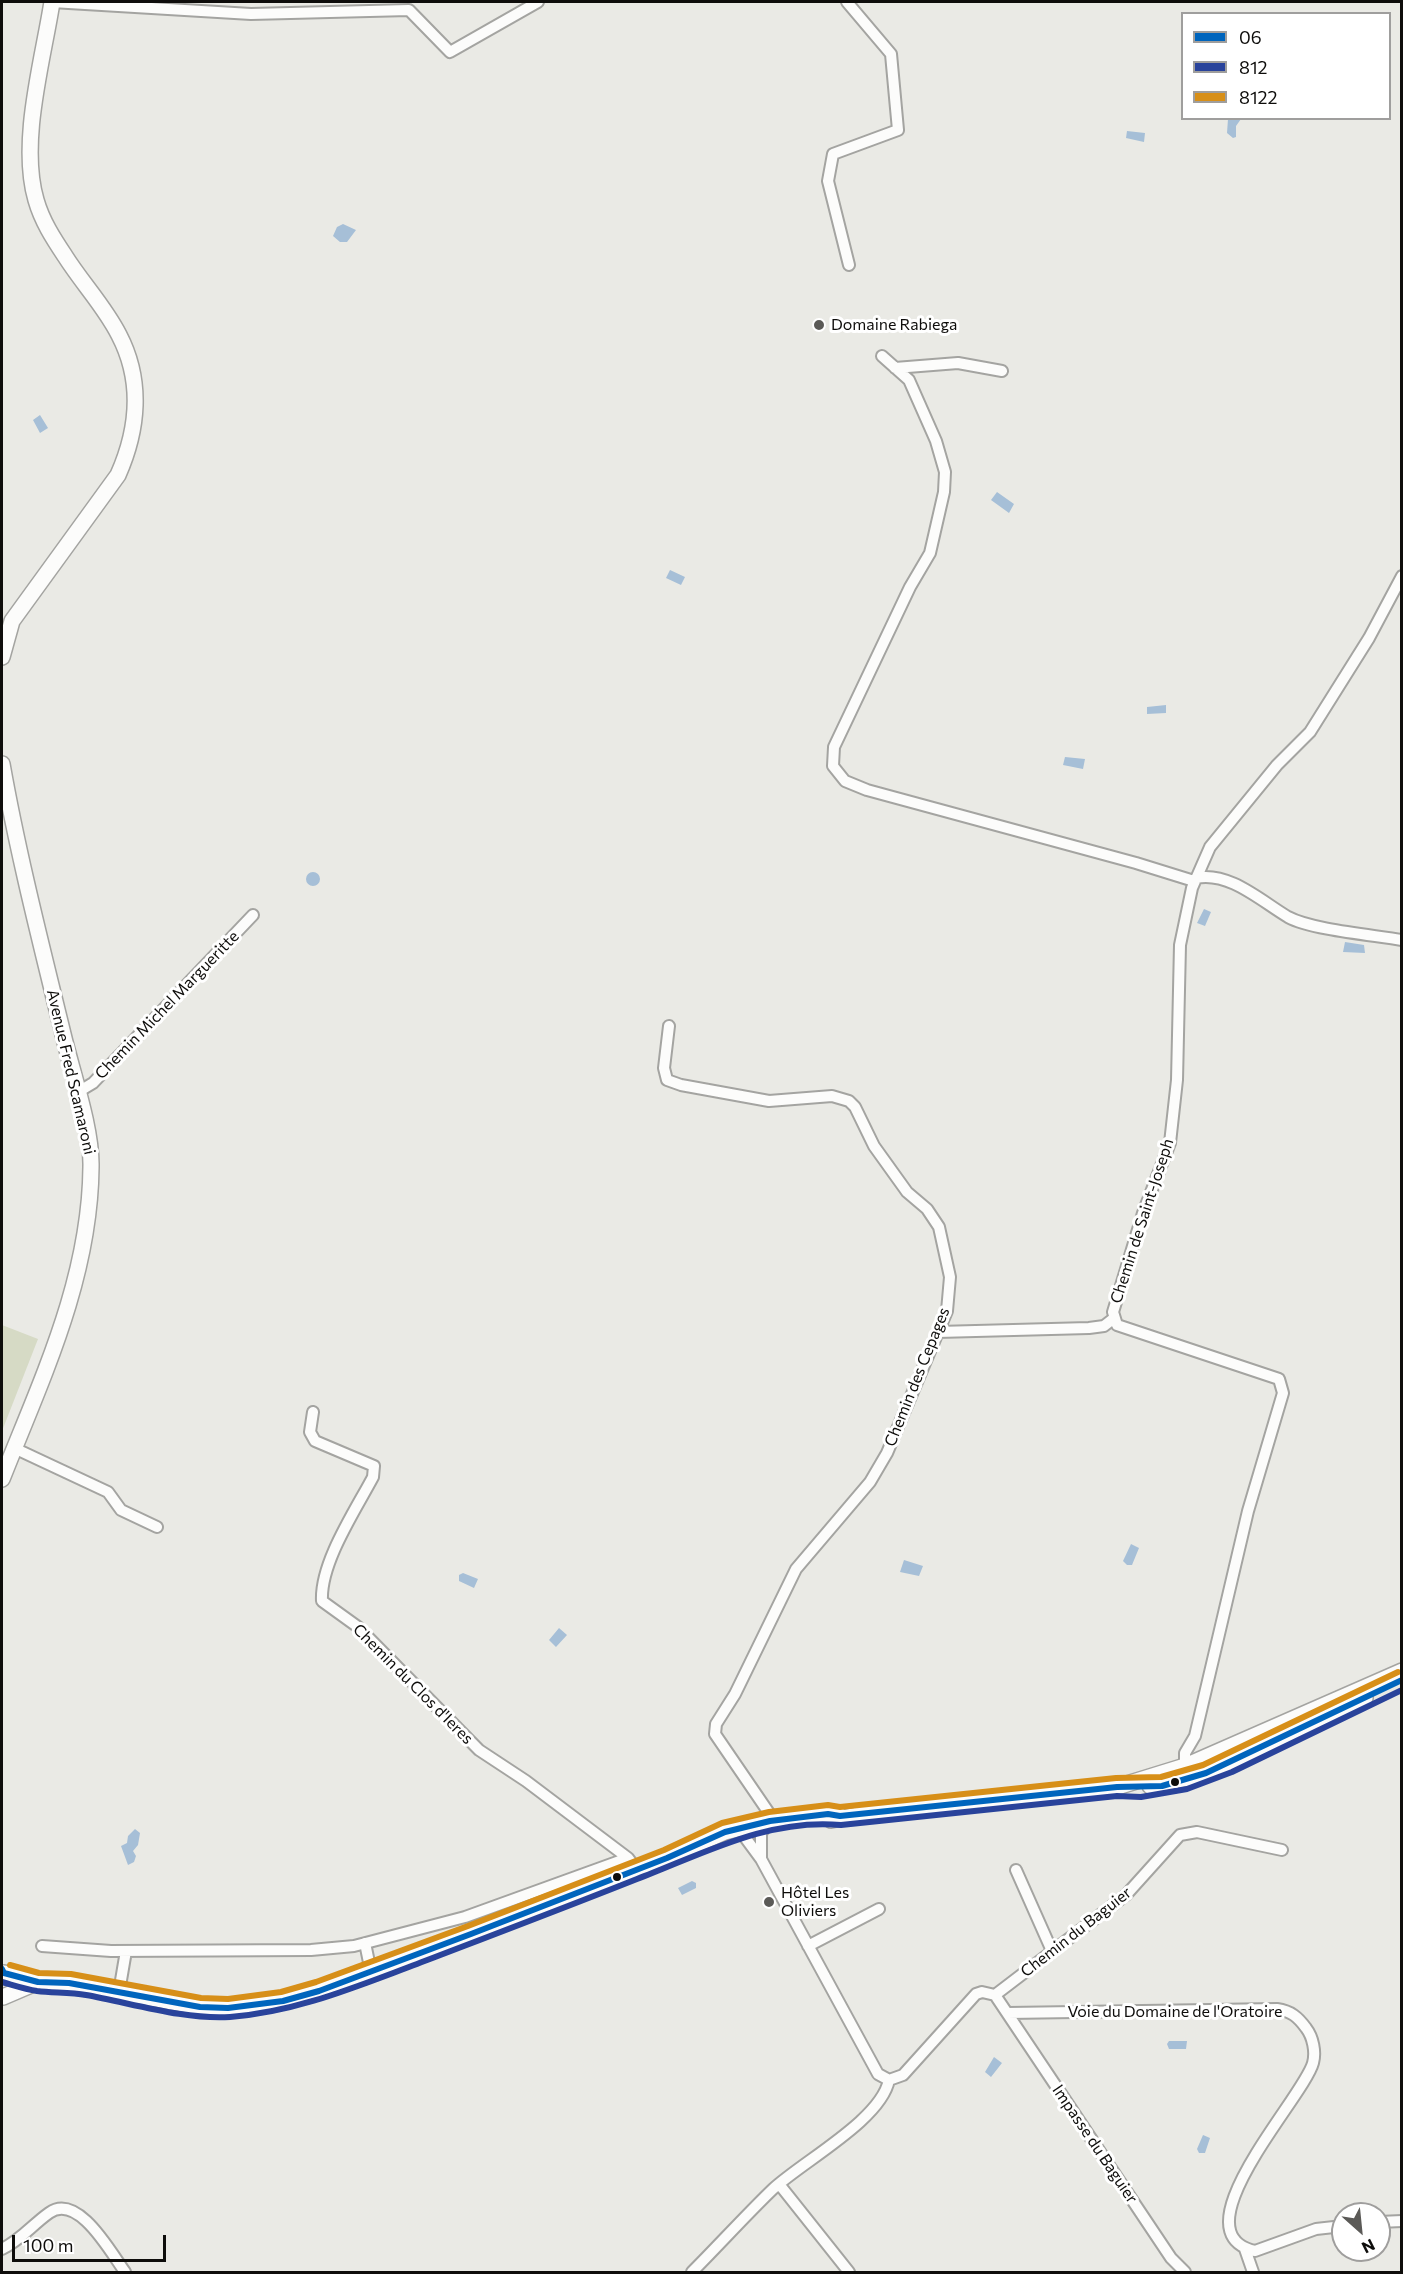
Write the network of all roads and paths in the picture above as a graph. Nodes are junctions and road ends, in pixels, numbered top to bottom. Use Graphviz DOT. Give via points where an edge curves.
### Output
graph roads {
  1 [pos="52,2"];
  2 [pos="538,2"];
  3 [pos="848,2"];
  4 [pos="849,265"];
  5 [pos="882,356"];
  6 [pos="895,368"];
  7 [pos="1002,371"];
  8 [pos="1401,576"];
  9 [pos="2,657"];
  10 [pos="2,764"];
  11 [pos="1195,880"];
  12 [pos="254,915"];
  13 [pos="1401,940"];
  14 [pos="669,1026"];
  15 [pos="78,1092"];
  16 [pos="1113,1319"];
  17 [pos="938,1332"];
  18 [pos="313,1412"];
  19 [pos="14,1448"];
  20 [pos="2,1479"];
  21 [pos="157,1527"];
  22 [pos="1401,1671"];
  23 [pos="1401,1680"];
  24 [pos="1185,1766"];
  25 [pos="1152,1785"];
  26 [pos="1117,1787"];
  27 [pos="840,1816"];
  28 [pos="756,1829"];
  29 [pos="1282,1850"];
  30 [pos="761,1859"];
  31 [pos="633,1864"];
  32 [pos="1016,1870"];
  33 [pos="879,1909"];
  34 [pos="365,1943"];
  35 [pos="42,1946"];
  36 [pos="808,1946"];
  37 [pos="126,1951"];
  38 [pos="1052,1951"];
  39 [pos="3,1971"];
  40 [pos="371,1971"];
  41 [pos="38,1982"];
  42 [pos="119,1992"];
  43 [pos="995,1995"];
  44 [pos="2,1997"];
  45 [pos="1008,2013"];
  46 [pos="889,2080"];
  47 [pos="779,2184"];
  48 [pos="1331,2227"];
  49 [pos="1245,2248"];
  50 [pos="2,2249"];
  51 [pos="125,2272"];
  52 [pos="692,2272"];
  53 [pos="849,2272"];
  54 [pos="1185,2272"];
  55 [pos="1253,2272"];
  1 -- 2 [label="street" via="251,14 409,10 450,52"];
  1 -- 9 [label="main road" via="29,145 36,199 46,228 120,336 132,375 135,424 118,475 12,621"];
  3 -- 4 [label="street" via="891,54 898,130 833,154 828,181"];
  5 -- 6 [label="street"];
  6 -- 7 [label="street" via="958,363"];
  6 -- 11 [label="street" via="909,380 936,441 945,472 944,492 930,553 834,747 833,766 845,781 867,790"];
  8 -- 11 [label="street, Chemin de Saint-Joseph" via="1369,638 1310,732 1277,765 1210,847"];
  10 -- 15 [label="main road, Avenue Fred Scamaroni"];
  11 -- 13 [label="street" via="1208,875 1246,890 1290,918"];
  11 -- 16 [label="street, Chemin de Saint-Joseph" via="1180,945 1177,1080 1170,1143 1143,1213"];
  12 -- 15 [label="street, Chemin Michel Margueritte" via="93,1083"];
  14 -- 17 [label="street, Chemin des Cepages" via="664,1068 667,1080 769,1101 832,1096 855,1107 874,1146 907,1192 927,1209 939,1227 950,1277 947,1311"];
  15 -- 19 [label="main road, Avenue Fred Scamaroni" via="91,1164 81,1257 68,1311"];
  16 -- 17 [label="street" via="1104,1326 1089,1328"];
  16 -- 24 [label="street, Chemin de Saint-Joseph" via="1117,1325 1279,1379 1283,1393 1248,1511 1195,1736 1185,1753"];
  17 -- 28 [label="street, Chemin des Cepages" via="887,1453 870,1482 796,1569 735,1694 716,1724 715,1734 769,1813"];
  18 -- 31 [label="street, Chemin du Clos d'Ieres" via="310,1432 315,1441 374,1467 373,1477 321,1586 322,1602 358,1627 479,1750 526,1781"];
  19 -- 20 [label="main road, Avenue Fred Scamaroni"];
  19 -- 21 [label="street" via="108,1492 121,1510"];
  22 -- 24 [label="main road"];
  23 -- 25 [label="main road" via="1211,1772"];
  24 -- 25 [label="street" via="1181,1774"];
  24 -- 26 [label="main road"];
  25 -- 26 [label="main road"];
  26 -- 27 [label="main road"];
  27 -- 28 [label="main road"];
  27 -- 28 [label="main road" via="787,1819"];
  28 -- 30 [label="street"];
  28 -- 30 [label="street"];
  28 -- 31 [label="main road" via="667,1858"];
  29 -- 38 [label="street, Chemin du Baguier" via="1197,1832 1180,1835 1126,1895"];
  30 -- 36 [label="street"];
  31 -- 34 [label="street" via="465,1917"];
  31 -- 40 [label="main road"];
  32 -- 38 [label="street"];
  33 -- 36 [label="street"];
  34 -- 37 [label="street" via="311,1950"];
  34 -- 40 [label="street"];
  35 -- 37 [label="street"];
  36 -- 46 [label="street" via="874,2068"];
  37 -- 42 [label="street"];
  38 -- 43 [label="street, Chemin du Baguier"];
  39 -- 41 [label="main road"];
  39 -- 44 [label="main road" via="6,1985"];
  40 -- 42 [label="main road" via="283,2001 228,2008 170,2003"];
  41 -- 42 [label="main road"];
  41 -- 44 [label="main road"];
  43 -- 45 [label="street"];
  43 -- 46 [label="street, Chemin du Baguier" via="976,1994 903,2075"];
  45 -- 49 [label="street, Voie du Domaine de l'Oratoire" via="1277,2009 1298,2018 1313,2044 1314,2062 1236,2188 1230,2209 1231,2228"];
  45 -- 54 [label="street, Impasse du Baguier" via="1171,2258"];
  46 -- 47 [label="street, Chemin du Baguier" via="873,2108"];
  47 -- 52 [label="street, Chemin du Baguier"];
  47 -- 53 [label="street"];
  48 -- 49 [label="street" via="1255,2251"];
  49 -- 55 [label="street, Voie du Domaine de l'Oratoire"];
  50 -- 51 [label="street" via="16,2242 51,2211 66,2209 85,2217"];
}
